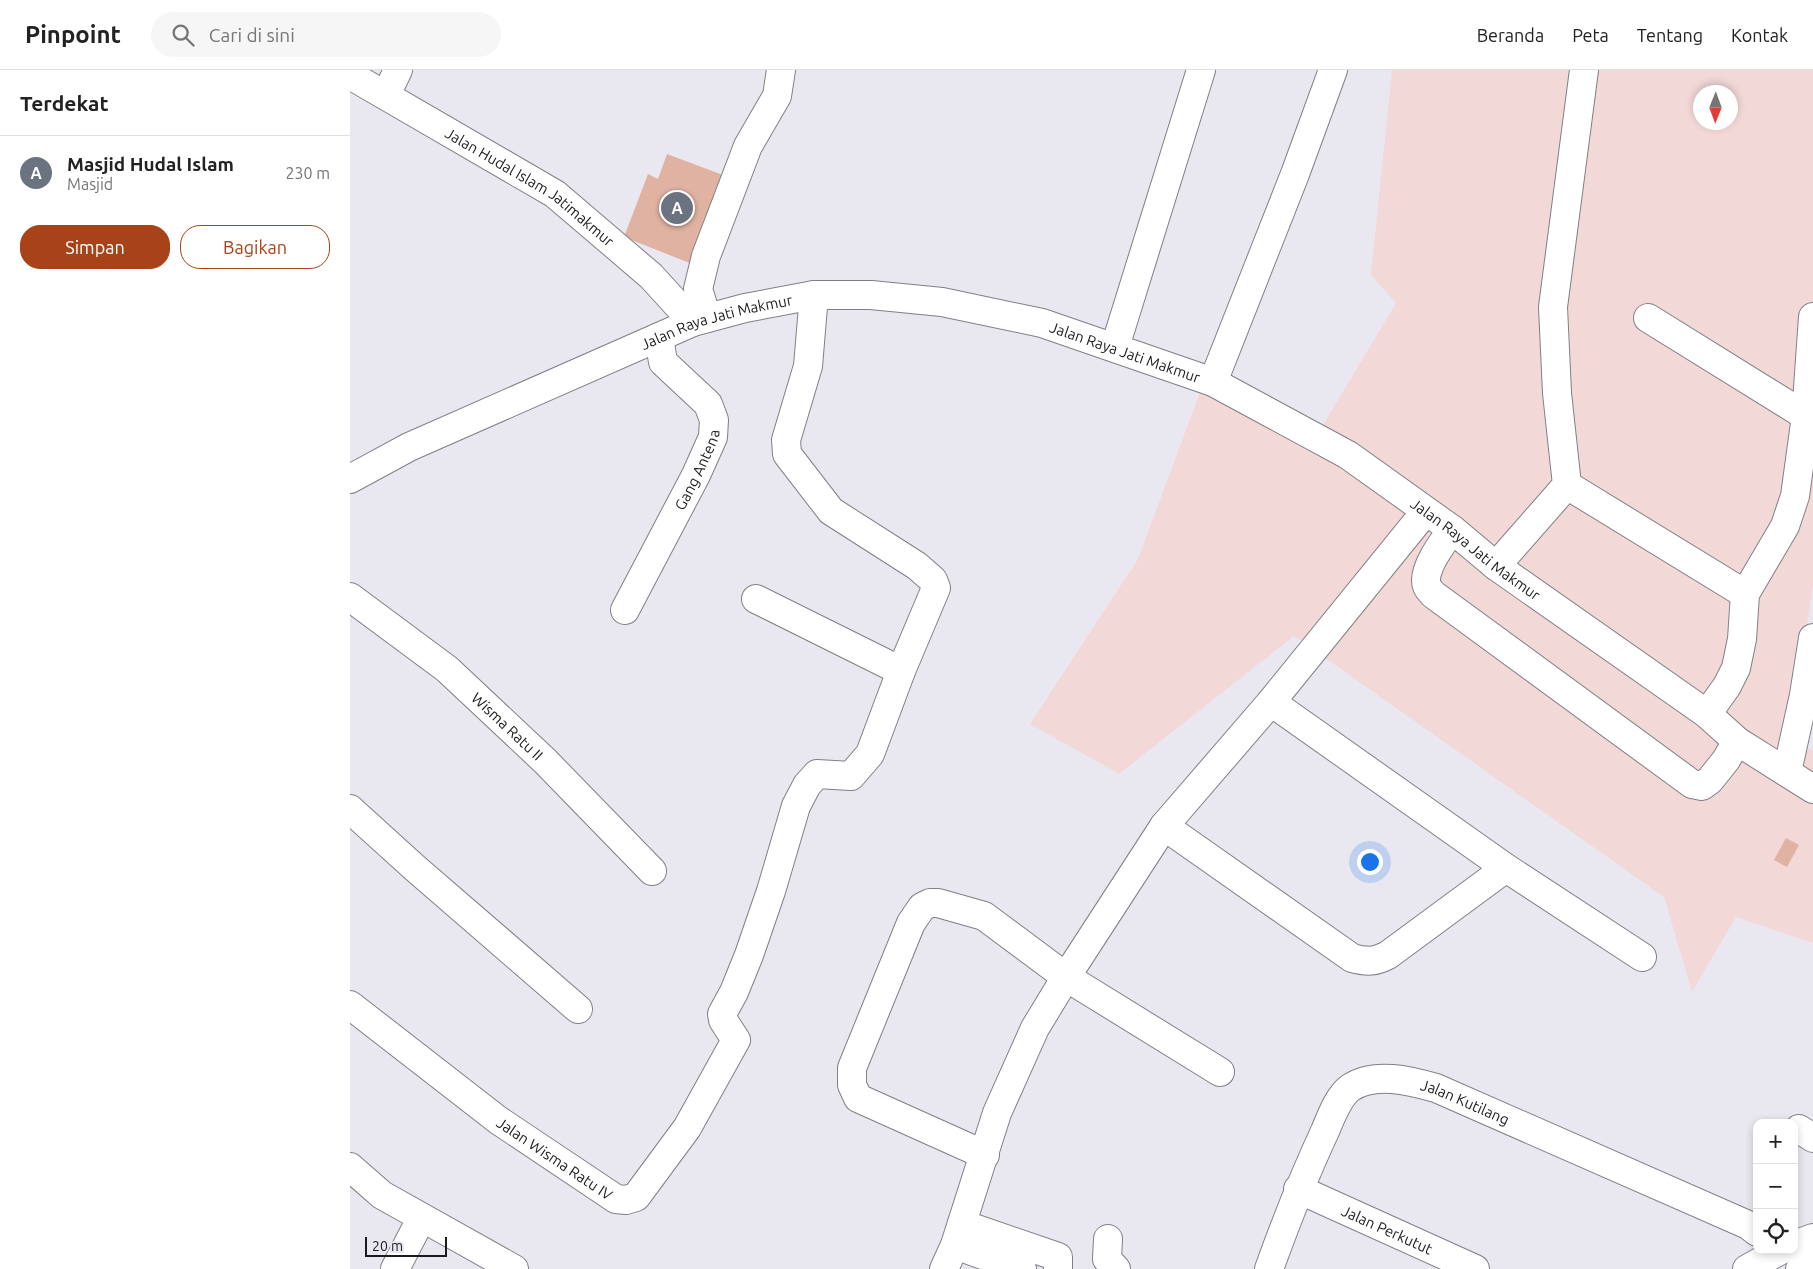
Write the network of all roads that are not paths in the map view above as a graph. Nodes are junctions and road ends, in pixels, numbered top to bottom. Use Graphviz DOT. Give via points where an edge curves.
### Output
graph roads {
  1 [pos="398,70"];
  2 [pos="780,70"];
  3 [pos="1201,70"];
  4 [pos="1333,70"];
  5 [pos="1584,70"];
  6 [pos="350,75"];
  7 [pos="386,95"];
  8 [pos="814,295"];
  9 [pos="1813,317"];
  10 [pos="1648,318"];
  11 [pos="700,320"];
  12 [pos="659,337"];
  13 [pos="1115,347"];
  14 [pos="1213,382"];
  15 [pos="1806,416"];
  16 [pos="350,479"];
  17 [pos="1566,485"];
  18 [pos="1426,511"];
  19 [pos="1453,530"];
  20 [pos="1496,566"];
  21 [pos="1745,594"];
  22 [pos="350,597"];
  23 [pos="756,599"];
  24 [pos="625,610"];
  25 [pos="1813,638"];
  26 [pos="901,671"];
  27 [pos="1271,702"];
  28 [pos="1707,714"];
  29 [pos="1737,741"];
  30 [pos="1787,772"];
  31 [pos="1813,790"];
  32 [pos="350,809"];
  33 [pos="1164,826"];
  34 [pos="1506,868"];
  35 [pos="652,871"];
  36 [pos="1642,957"];
  37 [pos="1066,977"];
  38 [pos="350,1006"];
  39 [pos="578,1009"];
  40 [pos="1220,1072"];
  41 [pos="985,1154"];
  42 [pos="350,1167"];
  43 [pos="1298,1189"];
  44 [pos="421,1219"];
  45 [pos="1753,1229"];
  46 [pos="1813,1238"];
  47 [pos="1108,1239"];
  48 [pos="1798,1244"];
  49 [pos="954,1246"];
  50 [pos="1774,1254"];
  51 [pos="1784,1254"];
  52 [pos="1813,1264"];
  53 [pos="395,1269"];
  54 [pos="514,1269"];
  55 [pos="1022,1269"];
  56 [pos="1058,1269"];
  57 [pos="1116,1269"];
  58 [pos="1268,1269"];
  59 [pos="1475,1269"];
  60 [pos="1747,1269"];
  61 [pos="1793,1269"];
  62 [pos="1800,1269"];
  1 -- 7 [label="street"];
  2 -- 11 [label="street" via="777,96 748,146 706,256 698,289"];
  3 -- 13 [label="street"];
  4 -- 14 [label="street"];
  5 -- 17 [label="street" via="1553,307"];
  6 -- 7 [label="street, Jalan Hudal Islam Jatimakmur"];
  7 -- 11 [label="street, Jalan Hudal Islam Jatimakmur" via="555,194"];
  8 -- 11 [label="street, Jalan Raya Jati Makmur"];
  8 -- 13 [label="street, Jalan Raya Jati Makmur" via="871,295 942,302 1042,323"];
  8 -- 26 [label="street" via="808,366 786,440 787,454 831,511 917,566 933,580 936,588"];
  9 -- 15 [label="street"];
  10 -- 15 [label="street"];
  11 -- 12 [label="street, Jalan Raya Jati Makmur"];
  12 -- 16 [label="street, Jalan Raya Jati Makmur" via="410,447"];
  12 -- 24 [label="street, Gang Antena" via="663,362 708,404 714,420 713,437"];
  13 -- 14 [label="street, Jalan Raya Jati Makmur"];
  14 -- 18 [label="street, Jalan Raya Jati Makmur" via="1348,455"];
  15 -- 21 [label="street" via="1790,514"];
  17 -- 20 [label="street"];
  17 -- 21 [label="street"];
  18 -- 19 [label="street, Jalan Raya Jati Makmur"];
  18 -- 27 [label="street"];
  19 -- 20 [label="street, Jalan Raya Jati Makmur"];
  19 -- 29 [label="street" via="1441,542 1426,576 1427,587 1434,595 1692,784 1702,786 1710,780"];
  20 -- 28 [label="street, Jalan Raya Jati Makmur"];
  21 -- 28 [label="street" via="1736,668"];
  22 -- 35 [label="street, Wisma Ratu II" via="447,669 545,761"];
  23 -- 26 [label="street"];
  25 -- 30 [label="street"];
  26 -- 38 [label="street, Jalan Wisma Ratu IV" via="870,754 859,769 851,776 817,774 807,785 749,955 722,1014 736,1040 687,1128 636,1197 616,1199 498,1120"];
  27 -- 33 [label="street"];
  27 -- 34 [label="street"];
  28 -- 29 [label="street, Jalan Raya Jati Makmur"];
  29 -- 30 [label="street, Jalan Raya Jati Makmur"];
  30 -- 31 [label="street, Jalan Raya Jati Makmur"];
  32 -- 39 [label="street"];
  33 -- 34 [label="street" via="1352,958 1366,962 1388,955"];
  33 -- 37 [label="street"];
  34 -- 36 [label="street"];
  37 -- 40 [label="street"];
  37 -- 41 [label="street" via="1035,1028 997,1113"];
  37 -- 41 [label="street" via="984,916 930,903 922,907 911,923 852,1068 852,1085 858,1098"];
  41 -- 49 [label="street"];
  42 -- 44 [label="street" via="382,1195"];
  43 -- 45 [label="street, Jalan Kutilang" via="1338,1103 1350,1088 1369,1081 1406,1080 1436,1088"];
  43 -- 58 [label="street, Jalan Kutilang"];
  43 -- 59 [label="street, Jalan Perkutut"];
  44 -- 53 [label="street"];
  44 -- 54 [label="street"];
  46 -- 48 [label="street"];
  47 -- 57 [label="street" via="1107,1259"];
  49 -- 55 [label="street"];
  49 -- 56 [label="street" via="1058,1257"];
  50 -- 60 [label="street"];
  51 -- 61 [label="street"];
  52 -- 62 [label="street"];
}
